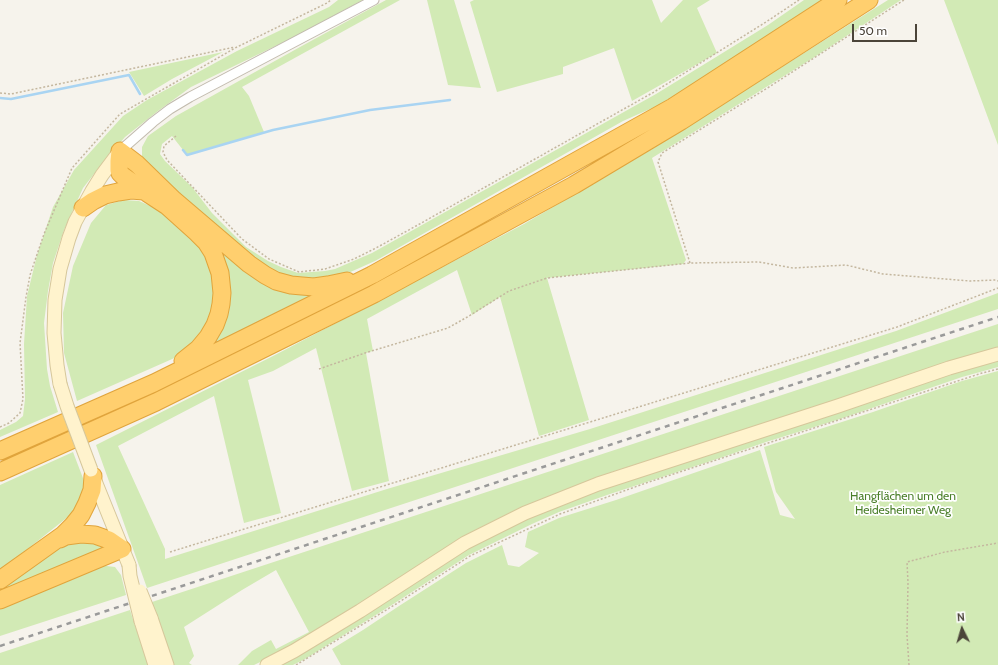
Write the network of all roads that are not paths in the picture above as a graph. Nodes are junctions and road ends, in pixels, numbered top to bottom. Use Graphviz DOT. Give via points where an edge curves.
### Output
graph roads {
  1 [pos="374,0"];
  2 [pos="838,0"];
  3 [pos="869,0"];
  4 [pos="120,151"];
  5 [pos="144,192"];
  6 [pos="83,208"];
  7 [pos="372,275"];
  8 [pos="998,354"];
  9 [pos="154,383"];
  10 [pos="0,451"];
  11 [pos="0,472"];
  12 [pos="92,473"];
  13 [pos="52,542"];
  14 [pos="122,549"];
  15 [pos="0,580"];
  16 [pos="0,600"];
  17 [pos="161,664"];
  18 [pos="267,665"];
  1 -- 4 [label="street" via="190,97 153,122"];
  2 -- 7 [label="highway" via="673,107"];
  3 -- 11 [label="highway" via="681,121 581,181 374,294 156,402"];
  4 -- 5 [label="highway" via="120,173"];
  4 -- 6 [label="main road"];
  4 -- 7 [label="highway" via="174,200 265,275 291,285 314,287"];
  5 -- 6 [label="highway" via="131,190 105,195"];
  5 -- 9 [label="highway" via="167,206 206,242 218,264 222,287 219,314 208,337 198,349"];
  6 -- 12 [label="main road, bridge" via="64,253 55,300 54,327 60,384"];
  7 -- 9 [label="highway"];
  8 -- 18 [label="main road" via="598,484 525,513 465,543 360,611"];
  9 -- 10 [label="highway"];
  12 -- 13 [label="highway" via="92,490 81,515 63,535"];
  12 -- 14 [label="main road"];
  13 -- 14 [label="highway" via="66,536 95,535 109,540"];
  13 -- 15 [label="highway"];
  14 -- 16 [label="highway"];
  14 -- 17 [label="main road, bridge"];
}
